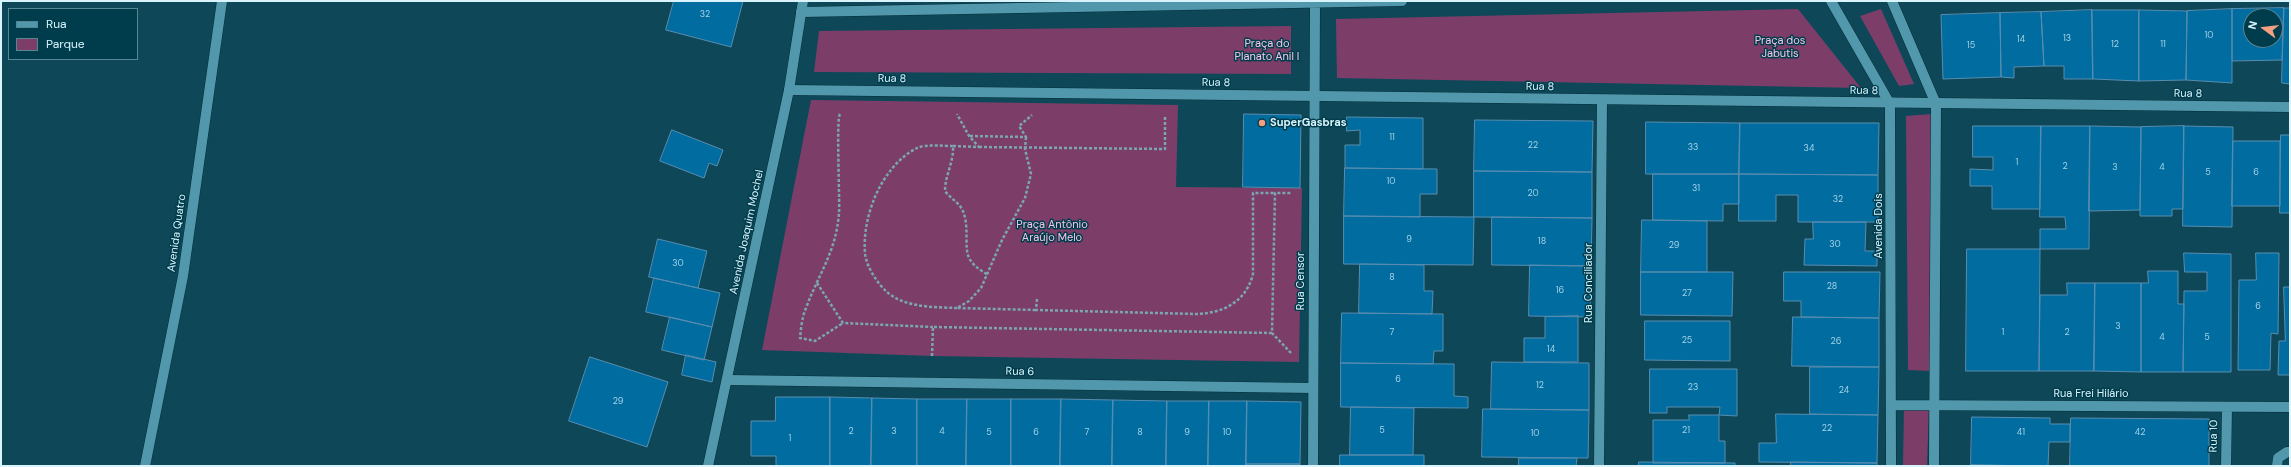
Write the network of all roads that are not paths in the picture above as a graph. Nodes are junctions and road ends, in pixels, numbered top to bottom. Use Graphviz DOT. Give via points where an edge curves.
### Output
graph roads {
  1 [pos="222,1"];
  2 [pos="803,1"];
  3 [pos="1402,1"];
  4 [pos="1831,1"];
  5 [pos="1892,1"];
  6 [pos="1315,2"];
  7 [pos="802,12"];
  8 [pos="790,90"];
  9 [pos="1314,96"];
  10 [pos="1602,100"];
  11 [pos="1890,104"];
  12 [pos="1936,104"];
  13 [pos="2290,107"];
  14 [pos="728,380"];
  15 [pos="1313,388"];
  16 [pos="1891,406"];
  17 [pos="1935,406"];
  18 [pos="2227,407"];
  19 [pos="2290,407"];
  20 [pos="2290,452"];
  21 [pos="145,466"];
  22 [pos="708,466"];
  23 [pos="1313,466"];
  24 [pos="1599,466"];
  25 [pos="1891,466"];
  26 [pos="1934,466"];
  27 [pos="2226,466"];
  28 [pos="2277,466"];
  1 -- 21 [label="street, Avenida Quatro" via="183,276"];
  2 -- 7 [label="street, Avenida Joaquim Mochel"];
  3 -- 6 [label="street"];
  4 -- 11 [label="street, Avenida Dois"];
  5 -- 12 [label="street"];
  6 -- 7 [label="street"];
  6 -- 9 [label="street, Rua Censor"];
  7 -- 8 [label="street, Avenida Joaquim Mochel"];
  8 -- 9 [label="street, Rua 8"];
  8 -- 14 [label="street, Avenida Joaquim Mochel"];
  9 -- 10 [label="street, Rua 8"];
  9 -- 15 [label="street, Rua Censor"];
  10 -- 11 [label="street, Rua 8"];
  10 -- 24 [label="street, Rua Conciliador"];
  11 -- 12 [label="street, Rua 8"];
  11 -- 16 [label="street, Avenida Dois"];
  12 -- 13 [label="street, Rua 8"];
  12 -- 17 [label="street"];
  14 -- 15 [label="street, Rua 6"];
  14 -- 22 [label="street, Avenida Joaquim Mochel"];
  15 -- 23 [label="street, Rua Censor"];
  16 -- 17 [label="street, Rua Frei Hilário"];
  16 -- 25 [label="street, Avenida Dois"];
  17 -- 18 [label="street, Rua Frei Hilário"];
  17 -- 26 [label="street"];
  18 -- 19 [label="street, Rua Frei Hilário"];
  18 -- 27 [label="street, Rua 10"];
  20 -- 28 [label="street" via="2278,458"];
}
